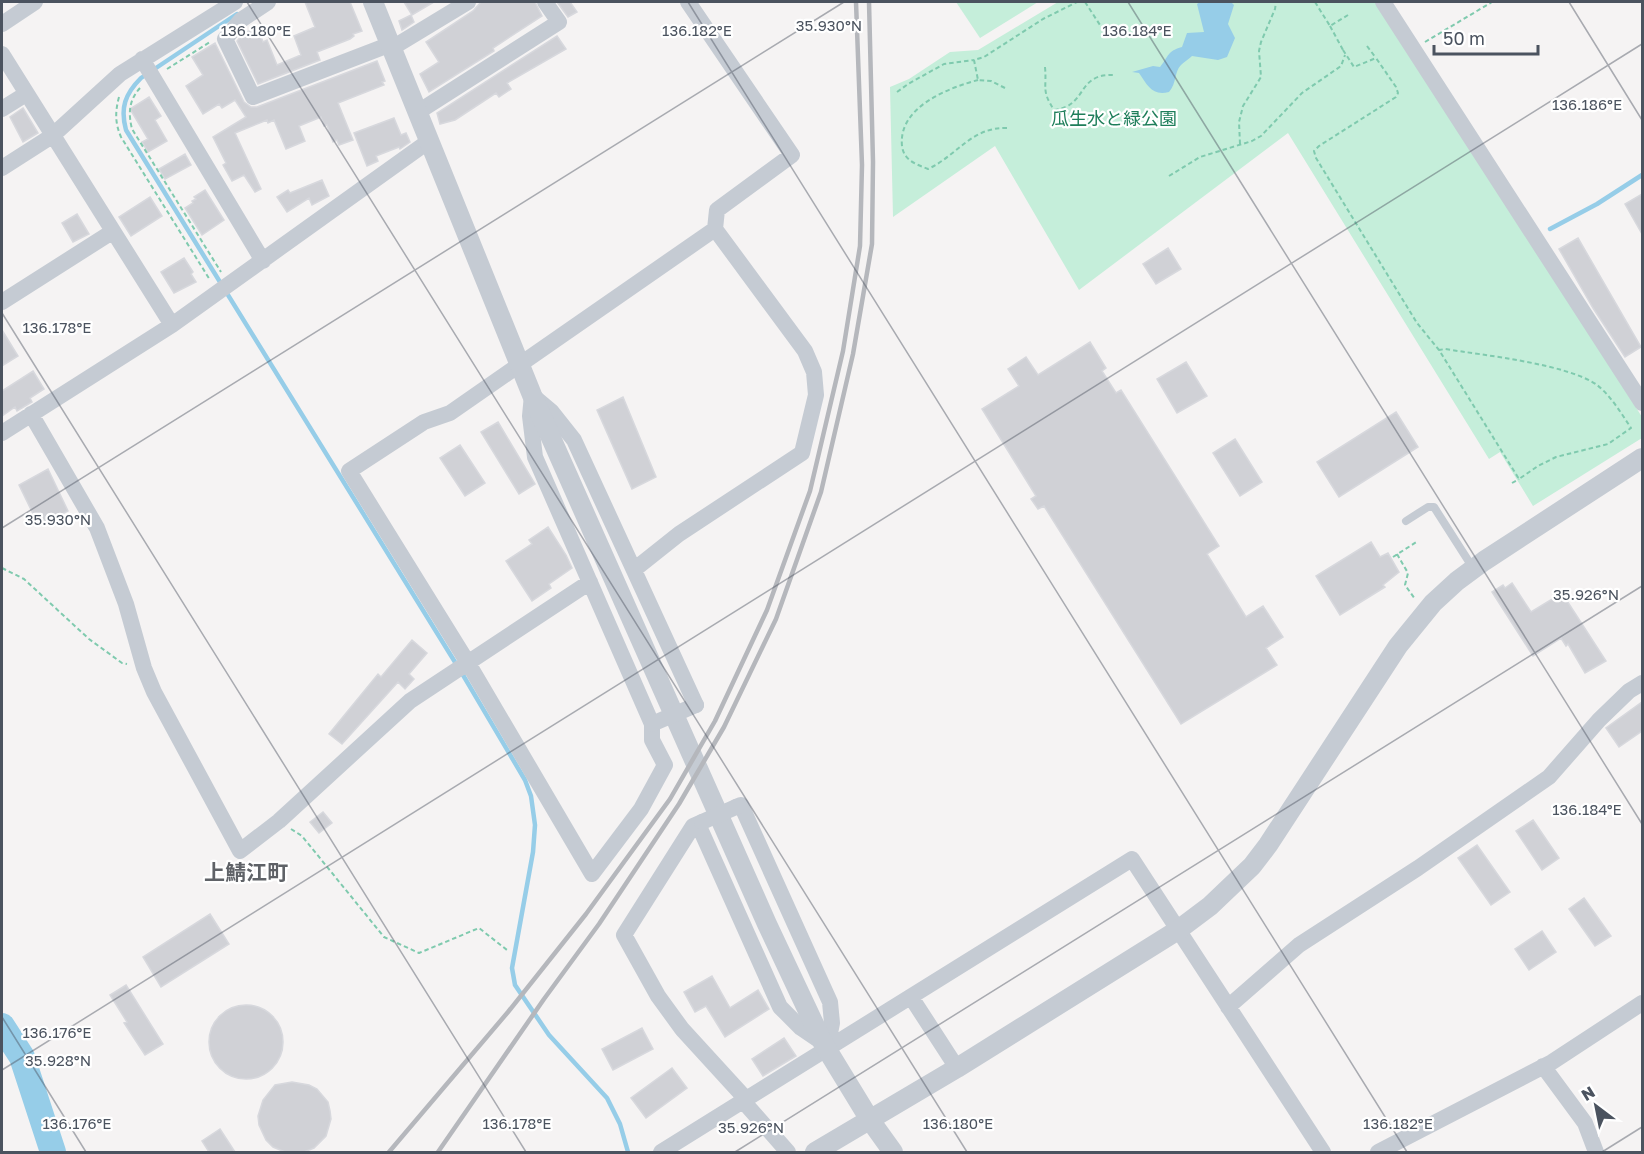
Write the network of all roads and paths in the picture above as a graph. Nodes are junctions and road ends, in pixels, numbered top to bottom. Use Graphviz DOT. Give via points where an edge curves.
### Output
graph roads {
  1 [pos="35,2"];
  2 [pos="235,2"];
  3 [pos="268,2"];
  4 [pos="373,2"];
  5 [pos="468,2"];
  6 [pos="545,2"];
  7 [pos="688,2"];
  8 [pos="1077,2"];
  9 [pos="1085,2"];
  10 [pos="1276,2"];
  11 [pos="1315,2"];
  12 [pos="1383,2"];
  13 [pos="1492,2"];
  14 [pos="217,6"];
  15 [pos="1348,15"];
  16 [pos="2,24"];
  17 [pos="1100,26"];
  18 [pos="1330,26"];
  19 [pos="230,33"];
  20 [pos="392,46"];
  21 [pos="1367,46"];
  22 [pos="1413,49"];
  23 [pos="1344,50"];
  24 [pos="2,54"];
  25 [pos="1376,58"];
  26 [pos="974,60"];
  27 [pos="1045,67"];
  28 [pos="149,71"];
  29 [pos="1115,75"];
  30 [pos="978,80"];
  31 [pos="1005,88"];
  32 [pos="897,92"];
  33 [pos="26,94"];
  34 [pos="119,95"];
  35 [pos="2,109"];
  36 [pos="418,112"];
  37 [pos="1007,128"];
  38 [pos="52,136"];
  39 [pos="429,141"];
  40 [pos="1240,144"];
  41 [pos="2,166"];
  42 [pos="1169,176"];
  43 [pos="715,229"];
  44 [pos="112,232"];
  45 [pos="263,261"];
  46 [pos="223,289"];
  47 [pos="2,302"];
  48 [pos="172,324"];
  49 [pos="1439,350"];
  50 [pos="520,365"];
  51 [pos="532,395"];
  52 [pos="1642,403"];
  53 [pos="31,414"];
  54 [pos="2,433"];
  55 [pos="1642,458"];
  56 [pos="1519,479"];
  57 [pos="1512,483"];
  58 [pos="1406,521"];
  59 [pos="1418,541"];
  60 [pos="1396,555"];
  61 [pos="1393,557"];
  62 [pos="2,568"];
  63 [pos="1473,568"];
  64 [pos="635,569"];
  65 [pos="590,582"];
  66 [pos="1424,614"];
  67 [pos="462,666"];
  68 [pos="144,668"];
  69 [pos="1642,683"];
  70 [pos="652,724"];
  71 [pos="279,821"];
  72 [pos="700,823"];
  73 [pos="1178,930"];
  74 [pos="507,950"];
  75 [pos="911,997"];
  76 [pos="1642,1003"];
  77 [pos="1228,1007"];
  78 [pos="825,1046"];
  79 [pos="1543,1066"];
  80 [pos="957,1068"];
  81 [pos="745,1100"];
  82 [pos="870,1120"];
  83 [pos="661,1152"];
  84 [pos="788,1152"];
  85 [pos="814,1152"];
  86 [pos="892,1152"];
  87 [pos="1323,1152"];
  88 [pos="1378,1152"];
  89 [pos="1596,1152"];
  1 -- 16 [label="street"];
  2 -- 14 [label="street"];
  3 -- 19 [label="street" via="241,20"];
  4 -- 20 [label="street"];
  5 -- 20 [label="street"];
  6 -- 36 [label="street" via="559,22"];
  7 -- 43 [label="street" via="792,155 717,210"];
  8 -- 26 [label="path"];
  9 -- 17 [label="path"];
  10 -- 40 [label="path" via="1259,51 1261,77 1243,106"];
  11 -- 18 [label="path"];
  12 -- 22 [label="street"];
  13 -- 22 [label="path"];
  14 -- 28 [label="street"];
  15 -- 18 [label="path"];
  18 -- 23 [label="path"];
  19 -- 20 [label="street" via="225,39 253,97"];
  19 -- 28 [label="path"];
  20 -- 36 [label="street"];
  21 -- 25 [label="path"];
  22 -- 52 [label="street"];
  23 -- 25 [label="path" via="1354,67"];
  23 -- 40 [label="path" via="1341,66 1302,93 1261,136"];
  24 -- 33 [label="street"];
  25 -- 49 [label="path" via="1396,87 1396,97 1314,151 1417,323"];
  26 -- 30 [label="path"];
  26 -- 32 [label="path" via="944,64"];
  27 -- 29 [label="path" via="1044,89 1054,110 1077,100 1091,79 1101,74"];
  28 -- 38 [label="street" via="120,74"];
  28 -- 45 [label="street"];
  28 -- 46 [label="path" via="130,105 132,129"];
  30 -- 31 [label="path"];
  30 -- 37 [label="path" via="932,98 917,110 905,122 901,136 903,151 911,163 928,169 943,162 970,138"];
  33 -- 35 [label="street"];
  33 -- 38 [label="street"];
  34 -- 46 [label="path" via="116,125 122,138"];
  36 -- 39 [label="street"];
  38 -- 41 [label="street"];
  38 -- 44 [label="street"];
  39 -- 45 [label="street"];
  39 -- 50 [label="street"];
  40 -- 42 [label="path" via="1200,157"];
  43 -- 50 [label="street"];
  43 -- 64 [label="street" via="805,351 814,372 816,394 802,453 679,534"];
  44 -- 47 [label="street"];
  44 -- 48 [label="street"];
  45 -- 46 [label="street"];
  46 -- 48 [label="street"];
  48 -- 53 [label="street"];
  49 -- 56 [label="path"];
  49 -- 56 [label="path" via="1578,375 1597,385 1613,401 1631,428 1608,444 1556,457"];
  50 -- 51 [label="street"];
  50 -- 67 [label="street" via="450,413 424,422 348,471"];
  51 -- 64 [label="street" via="574,440"];
  51 -- 65 [label="street" via="530,416 535,457"];
  51 -- 78 [label="street"];
  53 -- 54 [label="street"];
  53 -- 68 [label="street" via="97,528 126,604"];
  55 -- 63 [label="street"];
  56 -- 57 [label="path"];
  58 -- 63 [label="lane" via="1434,507"];
  59 -- 60 [label="path"];
  60 -- 61 [label="path"];
  60 -- 66 [label="path" via="1408,573 1405,585"];
  62 -- 68 [label="path" via="24,579 89,639 122,663"];
  63 -- 66 [label="street"];
  64 -- 70 [label="street, bridge" via="696,705"];
  65 -- 67 [label="street"];
  65 -- 70 [label="street"];
  66 -- 73 [label="street" via="1392,654 1263,852 1233,885"];
  67 -- 70 [label="street" via="592,874 641,809 665,765 652,740"];
  67 -- 71 [label="street" via="410,701"];
  68 -- 71 [label="street" via="240,851"];
  69 -- 77 [label="street" via="1629,690 1599,720 1549,777 1299,945"];
  71 -- 74 [label="path" via="302,836 384,937 418,953 479,928"];
  72 -- 78 [label="street" via="780,1007"];
  72 -- 78 [label="street, bridge" via="741,805 830,1002 832,1023"];
  72 -- 81 [label="street" via="693,826 624,935 676,1021"];
  73 -- 75 [label="street" via="1132,859"];
  73 -- 77 [label="street"];
  73 -- 80 [label="street"];
  75 -- 78 [label="street"];
  75 -- 80 [label="street"];
  76 -- 79 [label="street"];
  77 -- 87 [label="street"];
  78 -- 81 [label="street"];
  78 -- 82 [label="street"];
  79 -- 88 [label="street"];
  79 -- 89 [label="street" via="1585,1123"];
  80 -- 82 [label="street"];
  81 -- 83 [label="street"];
  81 -- 84 [label="street"];
  82 -- 85 [label="street"];
  82 -- 86 [label="street"];
}
